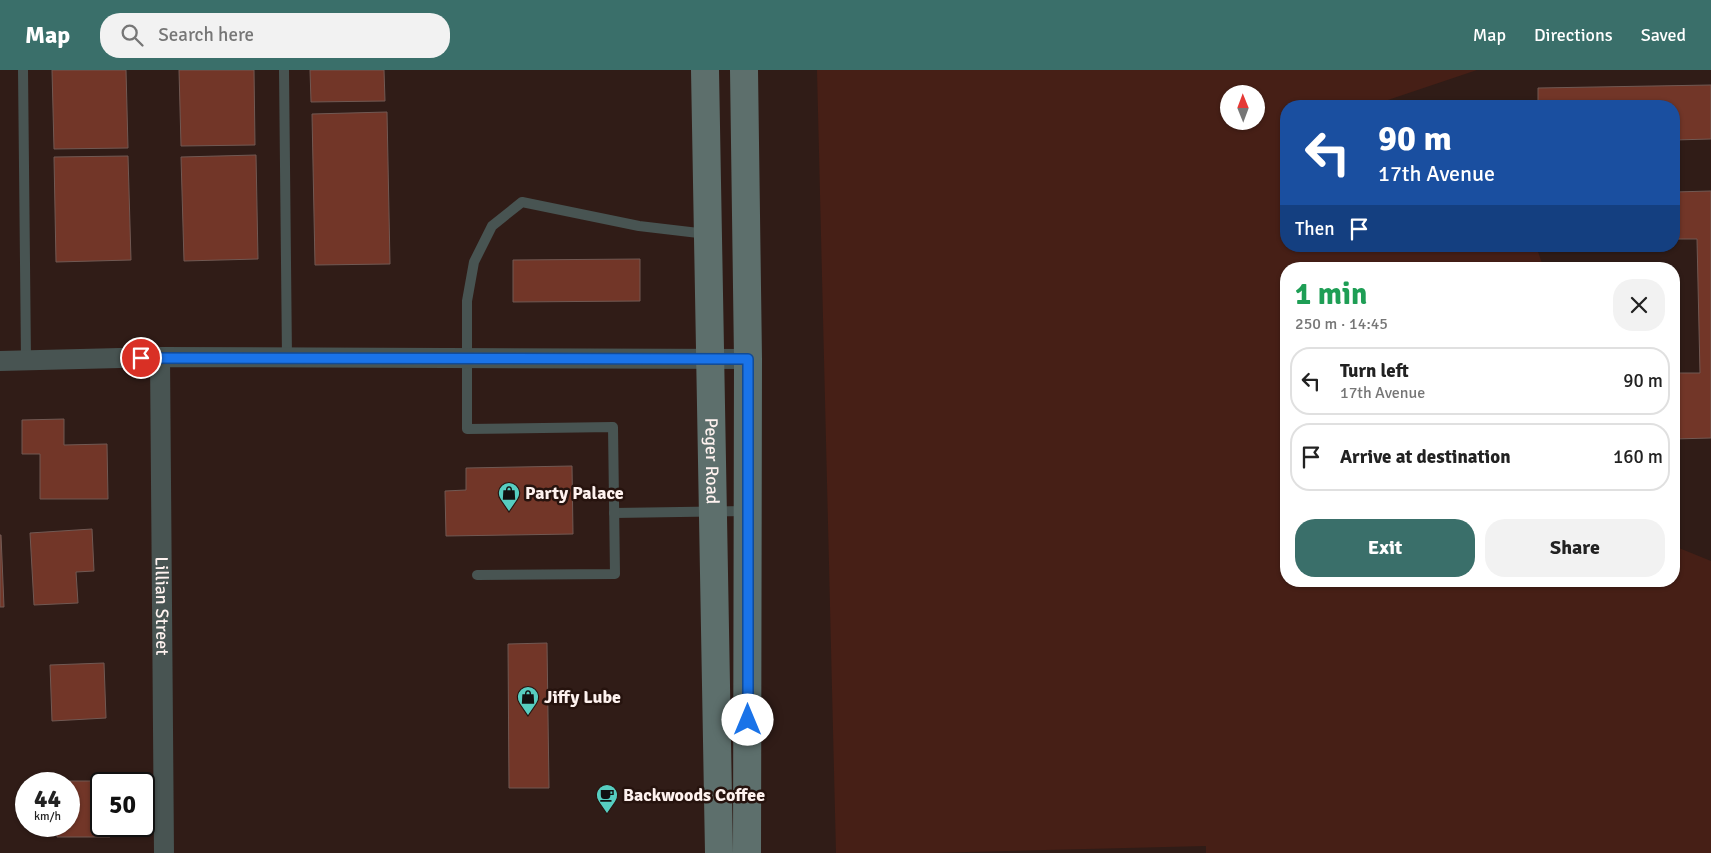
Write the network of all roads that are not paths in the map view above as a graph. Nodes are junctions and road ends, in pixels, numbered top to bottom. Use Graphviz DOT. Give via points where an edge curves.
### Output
graph roads {
  1 [pos="23,70"];
  2 [pos="284,70"];
  3 [pos="705,70"];
  4 [pos="744,70"];
  5 [pos="708,234"];
  6 [pos="160,357"];
  7 [pos="287,358"];
  8 [pos="466,358"];
  9 [pos="710,359"];
  10 [pos="748,359"];
  11 [pos="26,360"];
  12 [pos="0,361"];
  13 [pos="713,511"];
  14 [pos="748,511"];
  15 [pos="614,512"];
  16 [pos="477,575"];
  17 [pos="164,853"];
  18 [pos="719,853"];
  19 [pos="748,853"];
  1 -- 11 [label="lane"];
  2 -- 7 [label="lane"];
  3 -- 5 [label="main road, Peger Road"];
  4 -- 10 [label="main road, Peger Road"];
  5 -- 8 [label="lane" via="639,226 522,202 492,226 474,262 467,300"];
  5 -- 9 [label="main road, Peger Road"];
  6 -- 7 [label="street"];
  6 -- 11 [label="street"];
  6 -- 17 [label="street, Lillian Street"];
  7 -- 8 [label="street"];
  8 -- 9 [label="street"];
  8 -- 15 [label="lane" via="467,429 613,427"];
  9 -- 10 [label="street"];
  9 -- 13 [label="main road, Peger Road"];
  10 -- 14 [label="main road, Peger Road"];
  11 -- 12 [label="street"];
  13 -- 14 [label="lane"];
  13 -- 15 [label="lane"];
  13 -- 18 [label="main road, Peger Road"];
  14 -- 19 [label="main road, Peger Road"];
  15 -- 16 [label="lane" via="615,574"];
}
